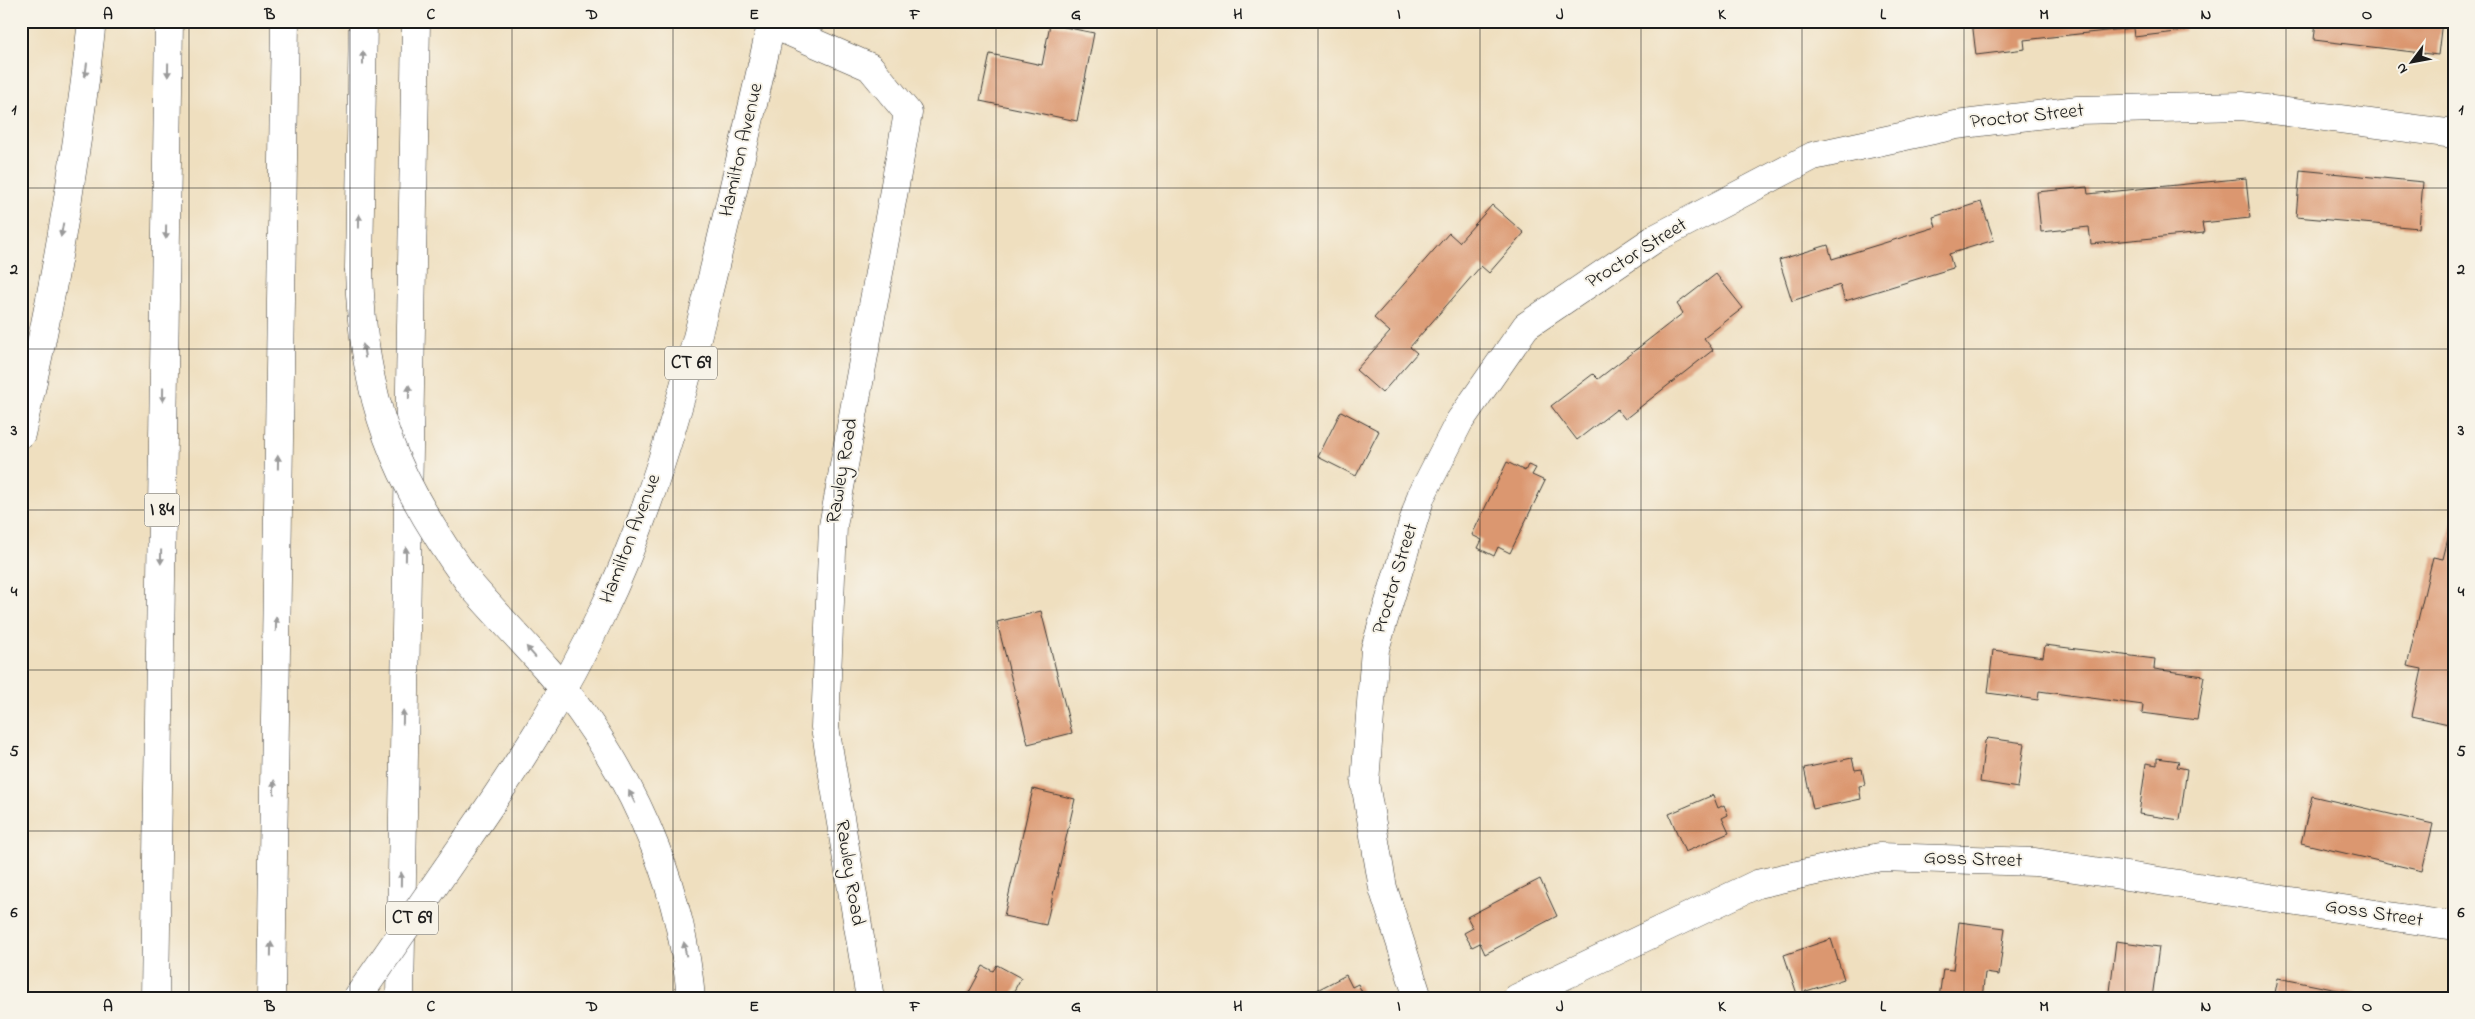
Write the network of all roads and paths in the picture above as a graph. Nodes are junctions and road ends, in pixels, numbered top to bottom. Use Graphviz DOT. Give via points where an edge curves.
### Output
graph roads {
  1 [pos="92,21"];
  2 [pos="169,21"];
  3 [pos="285,21"];
  4 [pos="364,21"];
  5 [pos="416,21"];
  6 [pos="771,22"];
  7 [pos="2454,134"];
  8 [pos="21,434"];
  9 [pos="563,689"];
  10 [pos="2454,926"];
  11 [pos="155,998"];
  12 [pos="271,998"];
  13 [pos="357,998"];
  14 [pos="400,998"];
  15 [pos="691,998"];
  16 [pos="870,998"];
  17 [pos="1418,998"];
  18 [pos="1517,998"];
  1 -- 8 [label="main road, one-way" via="72,174"];
  2 -- 11 [label="main road, I 84, one-way"];
  12 -- 3 [label="main road, one-way"];
  9 -- 4 [label="main road, one-way, bridge" via="470,584 421,512 405,481 373,396 364,351 359,270"];
  14 -- 5 [label="main road, one-way"];
  6 -- 9 [label="main road, Hamilton Avenue / CT 69" via="717,258 674,421 622,568 602,615"];
  6 -- 16 [label="main road, Rawley Road" via="870,67 908,113 833,526 825,727"];
  7 -- 17 [label="main road, Proctor Street" via="2242,106 2078,110 1956,125 1813,156 1656,238 1526,326 1459,422 1421,496 1375,649 1366,783 1383,888"];
  9 -- 13 [label="main road, Hamilton Avenue / CT 69, bridge" via="531,744"];
  15 -- 9 [label="main road, one-way" via="675,902 652,837 595,731"];
  10 -- 18 [label="main road, Goss Street" via="2034,862 1880,857 1757,884"];
}
